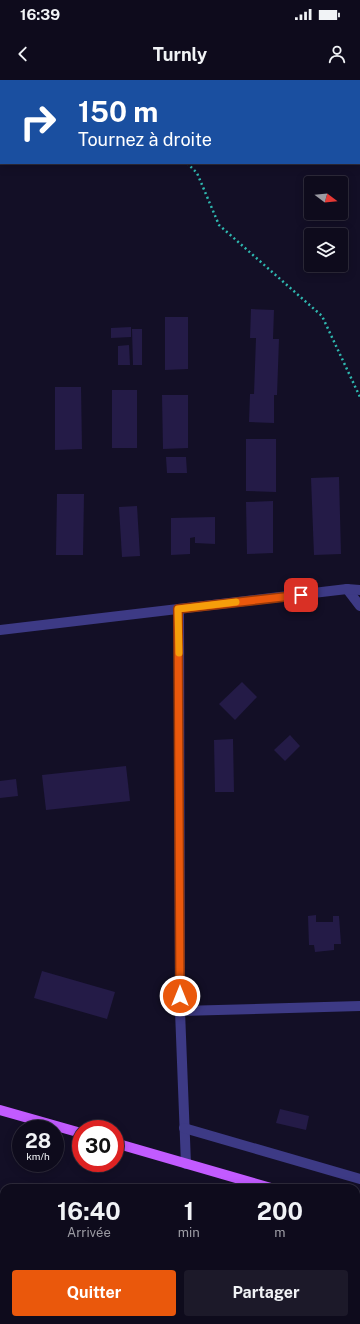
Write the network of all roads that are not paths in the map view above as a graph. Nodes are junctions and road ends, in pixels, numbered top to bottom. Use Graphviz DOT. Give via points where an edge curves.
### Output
graph roads {
  1 [pos="347,589"];
  2 [pos="360,590"];
  3 [pos="360,606"];
  4 [pos="178,609"];
  5 [pos="0,630"];
  6 [pos="360,1006"];
  7 [pos="180,1011"];
  8 [pos="0,1110"];
  9 [pos="184,1128"];
  10 [pos="72,1131"];
  11 [pos="124,1146"];
  12 [pos="186,1164"];
  13 [pos="360,1179"];
  14 [pos="257,1184"];
  1 -- 2 [label="street"];
  1 -- 3 [label="street"];
  1 -- 4 [label="street"];
  4 -- 5 [label="street"];
  4 -- 7 [label="street"];
  6 -- 7 [label="street"];
  7 -- 9 [label="street"];
  8 -- 10 [label="main road"];
  9 -- 12 [label="street"];
  9 -- 13 [label="street"];
  11 -- 12 [label="main road"];
  12 -- 14 [label="main road"];
}
